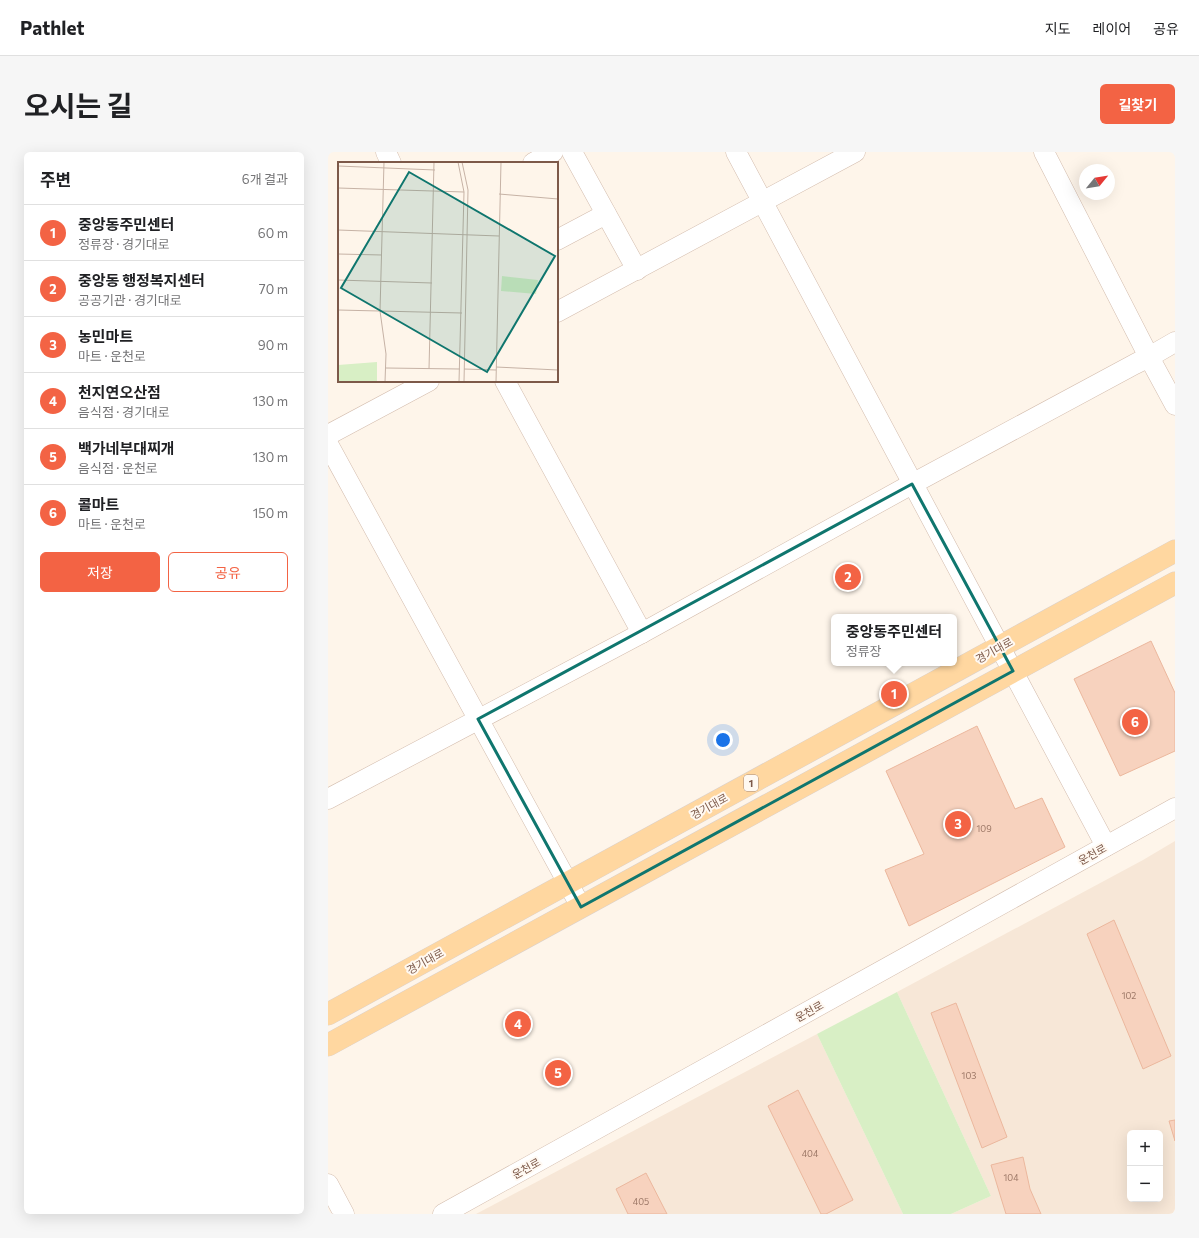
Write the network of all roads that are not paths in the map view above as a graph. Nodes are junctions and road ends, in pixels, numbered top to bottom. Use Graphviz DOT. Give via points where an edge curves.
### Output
graph roads {
  1 [pos="386,152"];
  2 [pos="553,152"];
  3 [pos="572,152"];
  4 [pos="736,152"];
  5 [pos="855,152"];
  6 [pos="1044,152"];
  7 [pos="391,162"];
  8 [pos="535,162"];
  9 [pos="762,202"];
  10 [pos="606,214"];
  11 [pos="558,239"];
  12 [pos="637,270"];
  13 [pos="558,311"];
  14 [pos="1175,342"];
  15 [pos="1149,357"];
  16 [pos="427,382"];
  17 [pos="506,382"];
  18 [pos="1175,405"];
  19 [pos="328,436"];
  20 [pos="328,444"];
  21 [pos="912,484"];
  22 [pos="1175,551"];
  23 [pos="1175,583"];
  24 [pos="642,633"];
  25 [pos="1000,647"];
  26 [pos="1013,671"];
  27 [pos="478,719"];
  28 [pos="328,799"];
  29 [pos="1175,808"];
  30 [pos="1106,846"];
  31 [pos="568,883"];
  32 [pos="581,907"];
  33 [pos="328,1014"];
  34 [pos="328,1045"];
  35 [pos="328,1184"];
  36 [pos="344,1214"];
  37 [pos="443,1214"];
  1 -- 7 [label="street"];
  2 -- 8 [label="street"];
  3 -- 10 [label="street"];
  4 -- 9 [label="street"];
  5 -- 9 [label="street"];
  6 -- 15 [label="street"];
  9 -- 12 [label="street"];
  9 -- 21 [label="street"];
  10 -- 11 [label="street"];
  10 -- 12 [label="street"];
  12 -- 13 [label="street"];
  14 -- 15 [label="street"];
  15 -- 18 [label="street"];
  15 -- 21 [label="street"];
  16 -- 19 [label="street"];
  17 -- 24 [label="street"];
  20 -- 27 [label="street"];
  21 -- 24 [label="street"];
  21 -- 25 [label="street"];
  22 -- 25 [label="main road, 경기대로 / 1"];
  23 -- 26 [label="main road"];
  24 -- 27 [label="street"];
  25 -- 26 [label="street"];
  25 -- 31 [label="main road, 경기대로 / 1"];
  26 -- 30 [label="street"];
  26 -- 32 [label="main road"];
  27 -- 28 [label="street"];
  27 -- 31 [label="street"];
  29 -- 30 [label="street, 운천로"];
  30 -- 37 [label="street, 운천로"];
  31 -- 32 [label="street"];
  31 -- 33 [label="main road, 경기대로 / 1"];
  32 -- 34 [label="main road"];
  35 -- 36 [label="street"];
}
